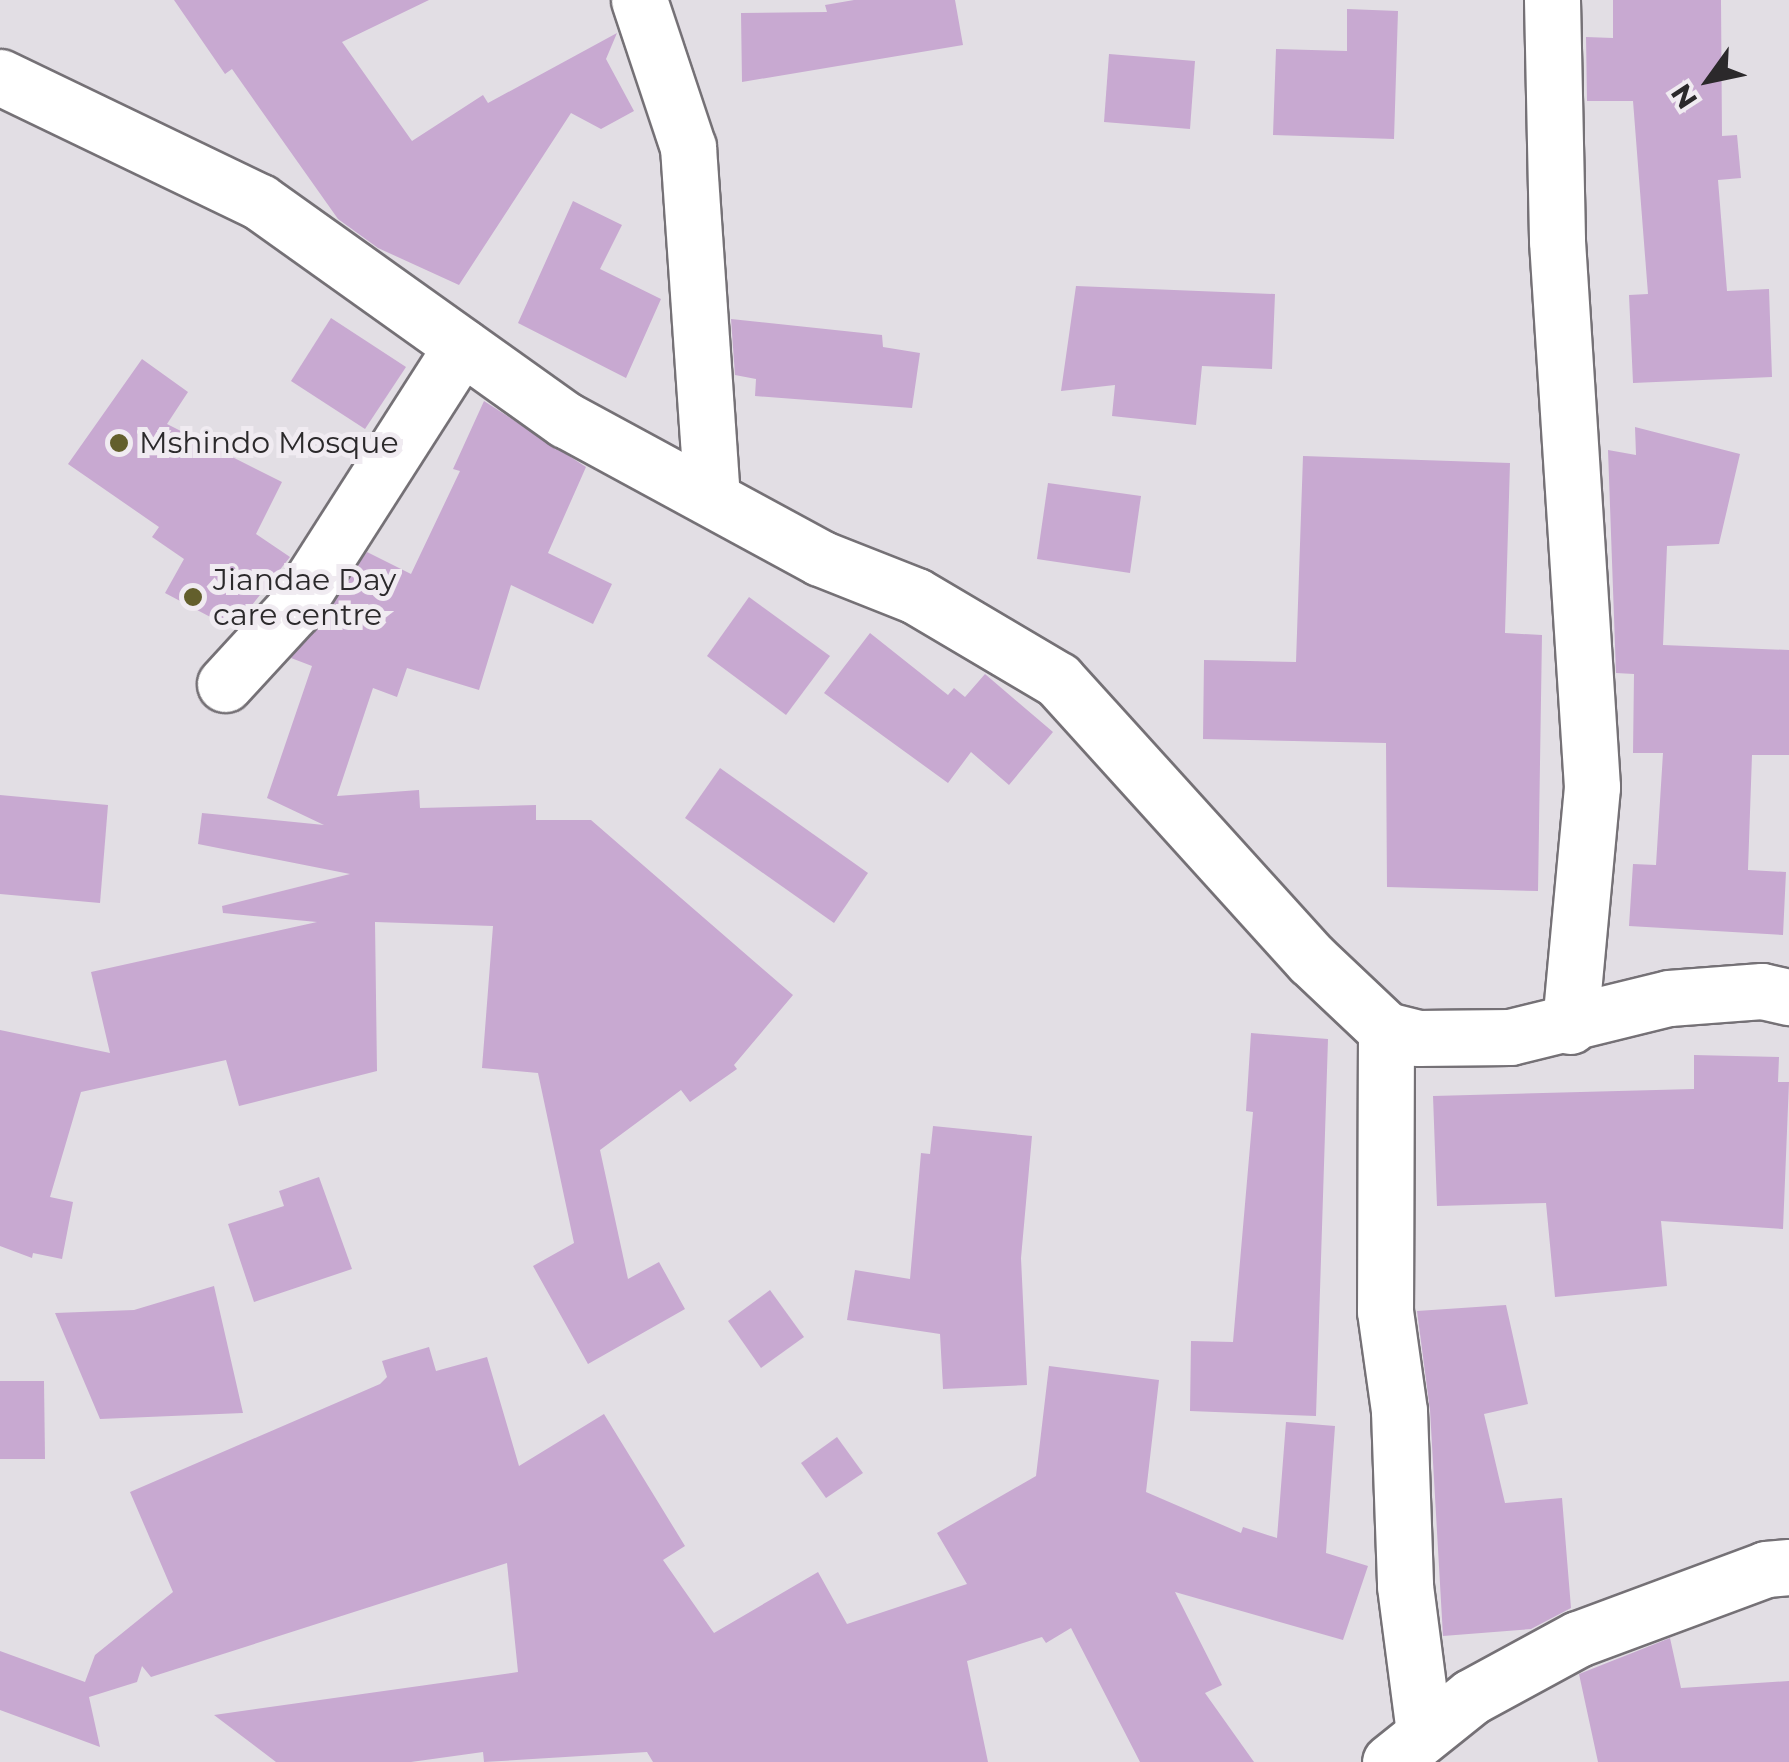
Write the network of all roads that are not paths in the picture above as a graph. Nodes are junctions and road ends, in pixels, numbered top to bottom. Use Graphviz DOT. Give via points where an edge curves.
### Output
graph roads {
  1 [pos="640,0"];
  2 [pos="1552,0"];
  3 [pos="0,77"];
  4 [pos="462,346"];
  5 [pos="712,496"];
  6 [pos="225,684"];
  7 [pos="1789,997"];
  8 [pos="1570,1026"];
  9 [pos="1386,1030"];
  10 [pos="1789,1567"];
  11 [pos="1407,1747"];
  1 -- 5 [label="street" via="688,147"];
  2 -- 8 [label="street" via="1557,241 1592,787"];
  3 -- 4 [label="street" via="260,202"];
  4 -- 5 [label="street" via="566,420"];
  4 -- 6 [label="street" via="293,610"];
  5 -- 9 [label="street" via="820,558 916,596 1058,680 1311,958"];
  7 -- 8 [label="street" via="1762,991 1668,998"];
  8 -- 9 [label="street" via="1470,1040"];
  9 -- 11 [label="street" via="1385,1311 1399,1410"];
  10 -- 11 [label="street" via="1578,1639 1471,1697"];
}
